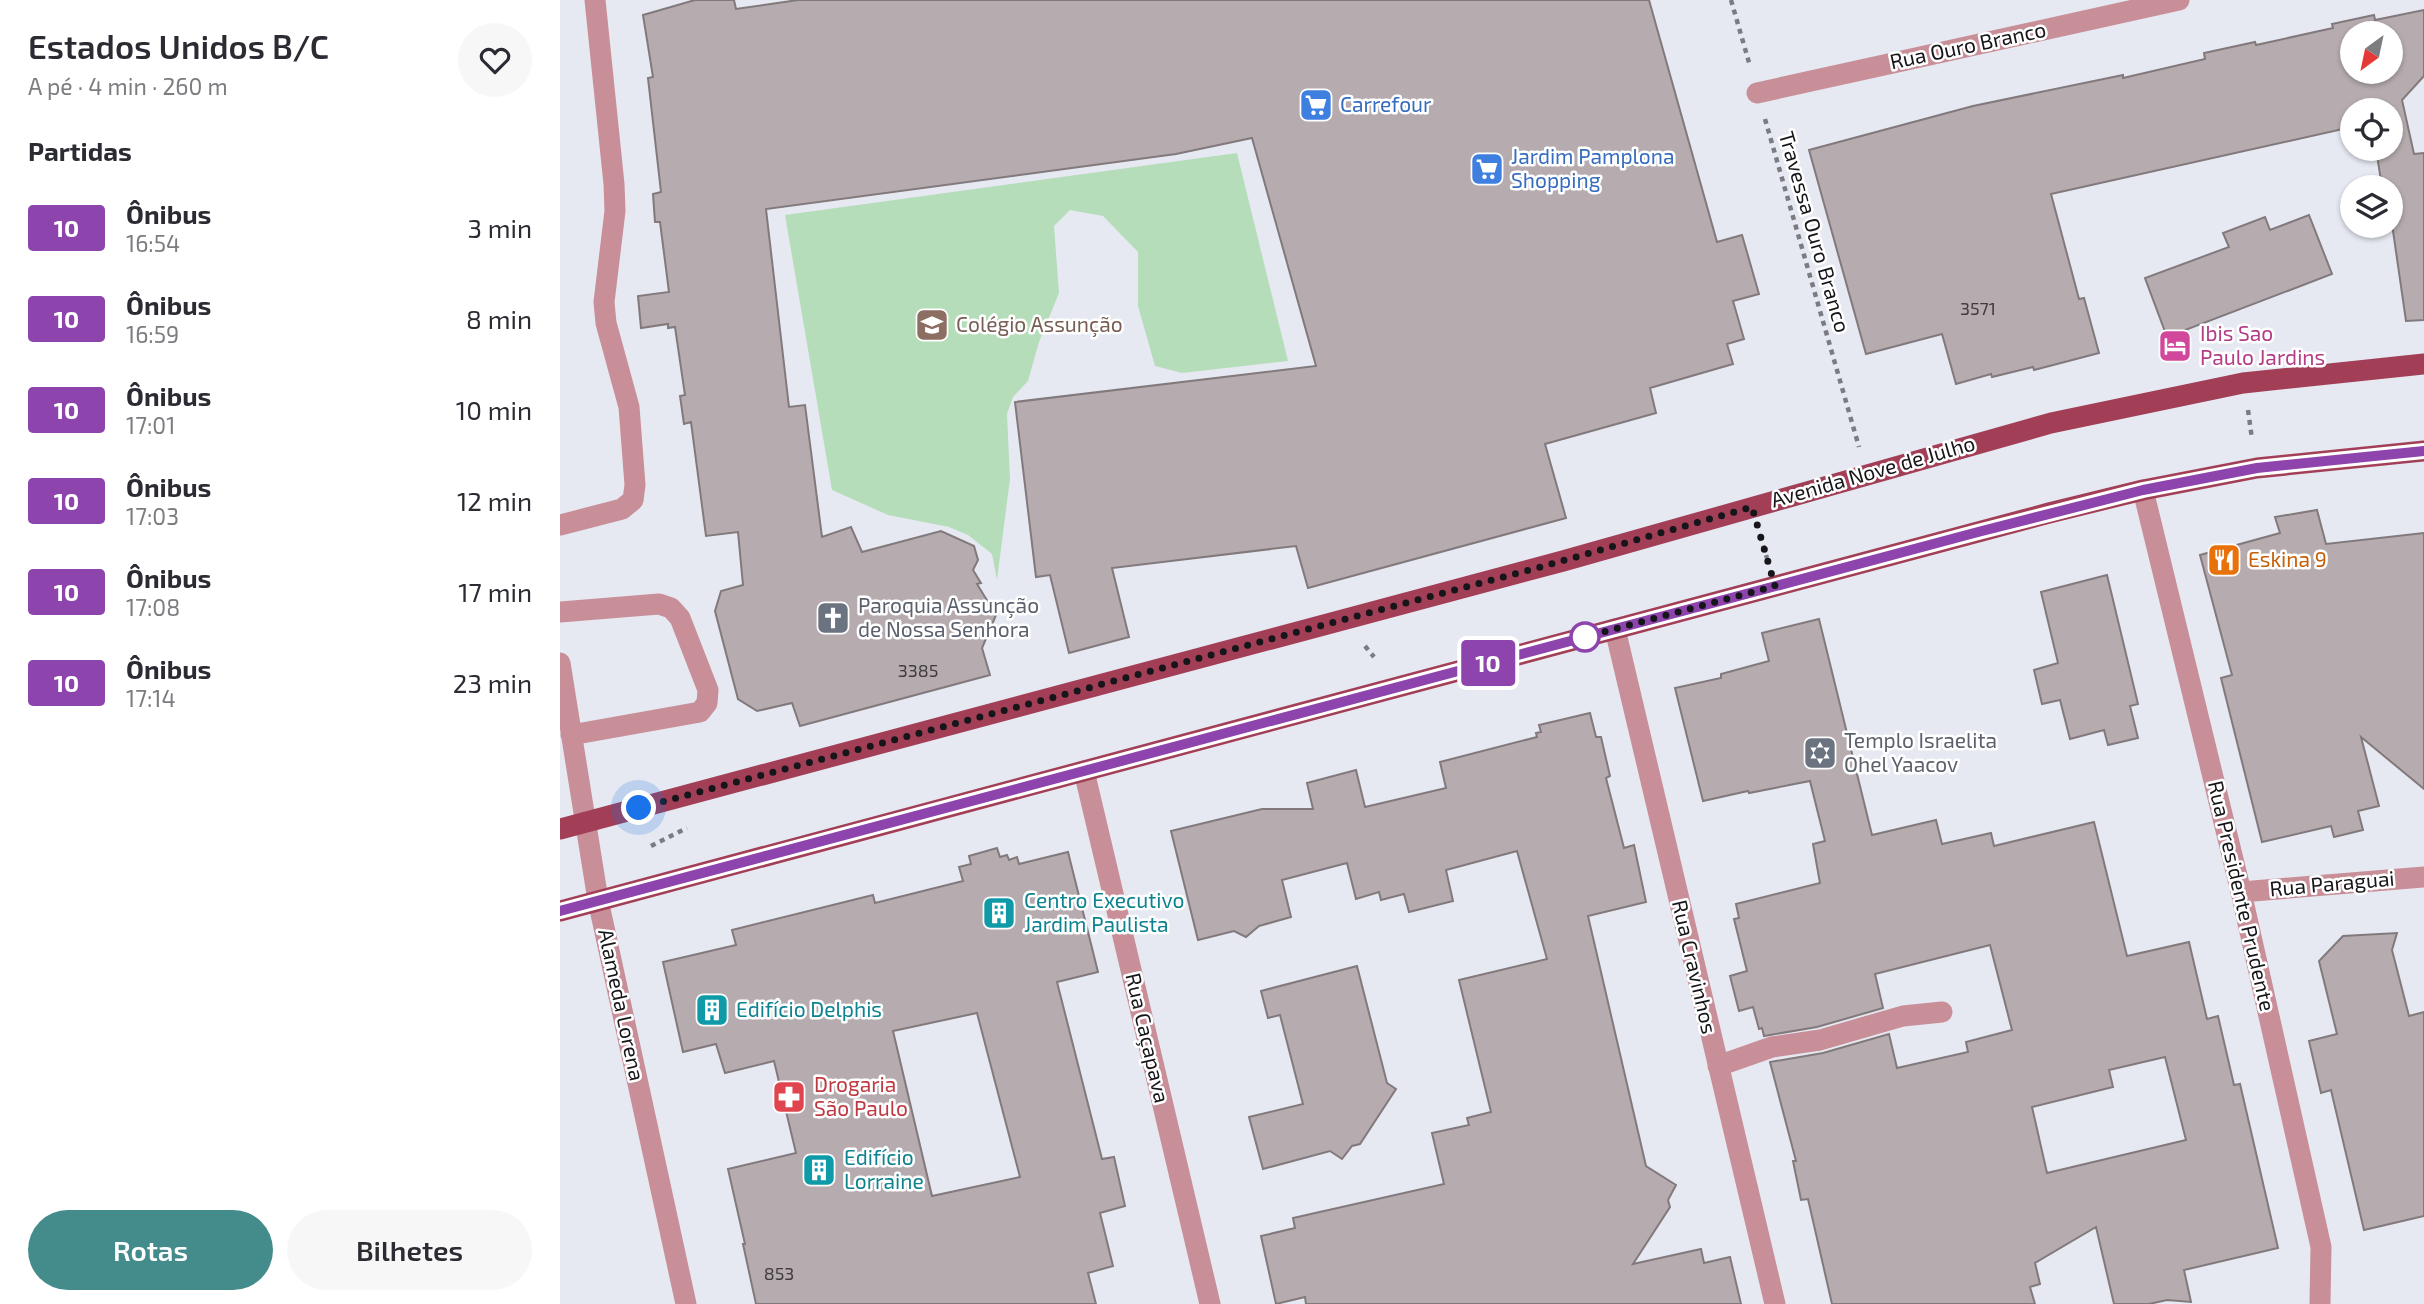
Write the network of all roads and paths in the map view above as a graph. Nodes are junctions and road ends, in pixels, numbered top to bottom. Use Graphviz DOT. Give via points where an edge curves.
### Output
graph roads {
  1 [pos="595,0"];
  2 [pos="1731,0"];
  3 [pos="2179,0"];
  4 [pos="1757,93"];
  5 [pos="2424,364"];
  6 [pos="2243,383"];
  7 [pos="2424,451"];
  8 [pos="2257,468"];
  9 [pos="1866,474"];
  10 [pos="2143,490"];
  11 [pos="1752,507"];
  12 [pos="560,525"];
  13 [pos="1775,586"];
  14 [pos="560,612"];
  15 [pos="1615,629"];
  16 [pos="560,663"];
  17 [pos="571,735"];
  18 [pos="1083,771"];
  19 [pos="586,822"];
  20 [pos="560,829"];
  21 [pos="2424,877"];
  22 [pos="2241,892"];
  23 [pos="598,900"];
  24 [pos="560,911"];
  25 [pos="1942,1012"];
  26 [pos="1718,1066"];
  27 [pos="686,1304"];
  28 [pos="1210,1304"];
  29 [pos="1775,1304"];
  30 [pos="2320,1304"];
  1 -- 12 [label="street" via="615,211 604,302 629,407 635,485 633,500 622,509"];
  2 -- 4 [label="path, Travessa Ouro Branco"];
  3 -- 4 [label="street, Rua Ouro Branco"];
  4 -- 9 [label="path, Travessa Ouro Branco"];
  5 -- 6 [label="main road, Avenida Nove de Julho"];
  6 -- 8 [label="path"];
  6 -- 9 [label="main road, Avenida Nove de Julho" via="2051,422"];
  7 -- 8 [label="main road"];
  8 -- 10 [label="main road"];
  9 -- 11 [label="main road, Avenida Nove de Julho"];
  10 -- 13 [label="main road"];
  10 -- 22 [label="street, Rua Presidente Prudente"];
  11 -- 13 [label="path"];
  11 -- 19 [label="main road, Avenida Nove de Julho"];
  13 -- 15 [label="main road"];
  14 -- 17 [label="street" via="659,604 671,608 680,618 708,690 707,703 700,712"];
  15 -- 18 [label="main road"];
  15 -- 26 [label="street, Rua Cravinhos"];
  16 -- 17 [label="street, Alameda Lorena"];
  17 -- 19 [label="street, Alameda Lorena"];
  18 -- 23 [label="main road"];
  18 -- 28 [label="street, Rua Caçapava"];
  19 -- 20 [label="main road, Avenida Nove de Julho"];
  19 -- 23 [label="street, Alameda Lorena"];
  21 -- 22 [label="street, Rua Paraguai"];
  22 -- 30 [label="street, Rua Presidente Prudente" via="2321,1247"];
  23 -- 24 [label="main road"];
  23 -- 27 [label="street, Alameda Lorena"];
  25 -- 26 [label="street" via="1903,1016 1820,1040 1772,1047"];
  26 -- 29 [label="street, Rua Cravinhos"];
}
